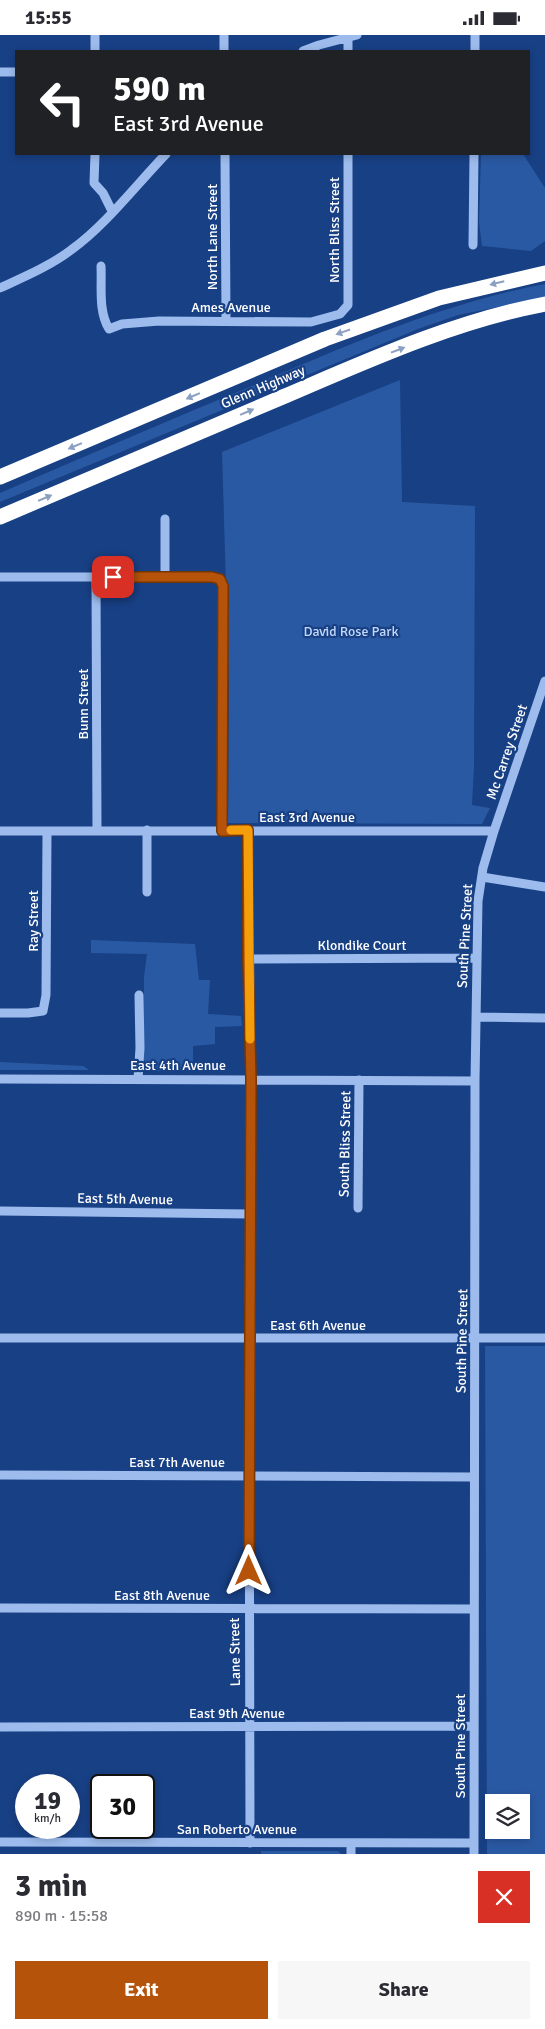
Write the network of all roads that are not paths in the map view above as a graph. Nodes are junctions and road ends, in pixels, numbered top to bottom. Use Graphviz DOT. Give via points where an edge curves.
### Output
graph roads {
  1 [pos="95,35"];
  2 [pos="224,35"];
  3 [pos="351,35"];
  4 [pos="475,35"];
  5 [pos="95,50"];
  6 [pos="224,50"];
  7 [pos="306,50"];
  8 [pos="348,50"];
  9 [pos="475,50"];
  10 [pos="0,73"];
  11 [pos="15,73"];
  12 [pos="94,155"];
  13 [pos="165,155"];
  14 [pos="225,155"];
  15 [pos="348,155"];
  16 [pos="474,155"];
  17 [pos="112,211"];
  18 [pos="473,245"];
  19 [pos="101,266"];
  20 [pos="545,273"];
  21 [pos="0,288"];
  22 [pos="545,304"];
  23 [pos="348,305"];
  24 [pos="226,320"];
  25 [pos="0,477"];
  26 [pos="0,517"];
  27 [pos="165,519"];
  28 [pos="0,577"];
  29 [pos="165,577"];
  30 [pos="96,578"];
  31 [pos="545,681"];
  32 [pos="97,829"];
  33 [pos="147,830"];
  34 [pos="248,830"];
  35 [pos="0,831"];
  36 [pos="47,831"];
  37 [pos="222,831"];
  38 [pos="494,831"];
  39 [pos="482,877"];
  40 [pos="545,887"];
  41 [pos="147,892"];
  42 [pos="248,959"];
  43 [pos="476,959"];
  44 [pos="139,995"];
  45 [pos="0,1013"];
  46 [pos="477,1017"];
  47 [pos="545,1018"];
  48 [pos="0,1079"];
  49 [pos="138,1079"];
  50 [pos="251,1079"];
  51 [pos="359,1079"];
  52 [pos="475,1081"];
  53 [pos="358,1208"];
  54 [pos="0,1211"];
  55 [pos="249,1214"];
  56 [pos="0,1338"];
  57 [pos="248,1338"];
  58 [pos="475,1338"];
  59 [pos="545,1338"];
  60 [pos="0,1475"];
  61 [pos="250,1476"];
  62 [pos="474,1477"];
  63 [pos="0,1608"];
  64 [pos="249,1609"];
  65 [pos="474,1609"];
  66 [pos="474,1726"];
  67 [pos="0,1727"];
  68 [pos="250,1727"];
  69 [pos="0,1842"];
  70 [pos="250,1843"];
  71 [pos="351,1843"];
  72 [pos="474,1843"];
  73 [pos="351,1854"];
  74 [pos="474,1854"];
  1 -- 5 [label="street"];
  2 -- 6 [label="street"];
  3 -- 7 [label="street"];
  3 -- 8 [label="street"];
  4 -- 9 [label="street"];
  10 -- 11 [label="street"];
  12 -- 17 [label="street" via="94,183"];
  13 -- 17 [label="street"];
  14 -- 24 [label="street, North Lane Street"];
  15 -- 23 [label="street, North Bliss Street"];
  16 -- 18 [label="street"];
  17 -- 21 [label="street" via="72,250"];
  19 -- 24 [label="street, Ames Avenue" via="104,321 109,329 132,323"];
  20 -- 25 [label="highway, Glenn Highway, one-way" via="439,298 325,339"];
  26 -- 22 [label="highway, Glenn Highway, one-way" via="344,370 451,329"];
  23 -- 24 [label="street, Ames Avenue" via="340,314 316,321"];
  27 -- 29 [label="street"];
  28 -- 30 [label="street"];
  29 -- 30 [label="street"];
  29 -- 37 [label="street" via="212,577 220,579 223,586"];
  30 -- 32 [label="street, Bunn Street"];
  31 -- 38 [label="street, Mc Carrey Street"];
  32 -- 33 [label="street, East 3rd Avenue"];
  32 -- 36 [label="street, East 3rd Avenue"];
  33 -- 37 [label="street, East 3rd Avenue"];
  33 -- 41 [label="street"];
  34 -- 37 [label="street, East 3rd Avenue"];
  34 -- 38 [label="street, East 3rd Avenue"];
  34 -- 42 [label="street, Lane Street"];
  35 -- 36 [label="street, East 3rd Avenue"];
  36 -- 45 [label="street, Ray Street" via="46,995 43,1011"];
  38 -- 39 [label="street, South Pine Street"];
  39 -- 40 [label="street"];
  39 -- 43 [label="street, South Pine Street"];
  42 -- 43 [label="street, Klondike Court"];
  42 -- 50 [label="street, Lane Street"];
  43 -- 46 [label="street, South Pine Street"];
  44 -- 49 [label="street"];
  46 -- 47 [label="street"];
  46 -- 52 [label="street, South Pine Street"];
  48 -- 49 [label="street, East 4th Avenue"];
  49 -- 50 [label="street, East 4th Avenue"];
  50 -- 51 [label="street, East 4th Avenue"];
  50 -- 55 [label="street, Lane Street"];
  51 -- 52 [label="street, East 4th Avenue"];
  51 -- 53 [label="street, South Bliss Street"];
  52 -- 58 [label="street, South Pine Street"];
  54 -- 55 [label="street, East 5th Avenue"];
  55 -- 57 [label="street, Lane Street"];
  56 -- 57 [label="street, East 6th Avenue"];
  57 -- 58 [label="street, East 6th Avenue"];
  57 -- 61 [label="street, Lane Street"];
  58 -- 59 [label="street, East 6th Avenue"];
  58 -- 62 [label="street, South Pine Street"];
  60 -- 61 [label="street, East 7th Avenue"];
  61 -- 62 [label="street, East 7th Avenue"];
  61 -- 64 [label="street, Lane Street"];
  62 -- 65 [label="street, South Pine Street"];
  63 -- 64 [label="street, East 8th Avenue"];
  64 -- 65 [label="street, East 8th Avenue"];
  64 -- 68 [label="street, Lane Street"];
  65 -- 66 [label="street, South Pine Street"];
  66 -- 68 [label="street, East 9th Avenue"];
  66 -- 72 [label="street, South Pine Street"];
  67 -- 68 [label="street, East 9th Avenue"];
  68 -- 70 [label="street, Lane Street"];
  69 -- 70 [label="street, San Roberto Avenue"];
  70 -- 71 [label="street, San Roberto Avenue"];
  71 -- 72 [label="street, San Roberto Avenue"];
  71 -- 73 [label="street"];
  72 -- 74 [label="street, South Pine Street"];
}
